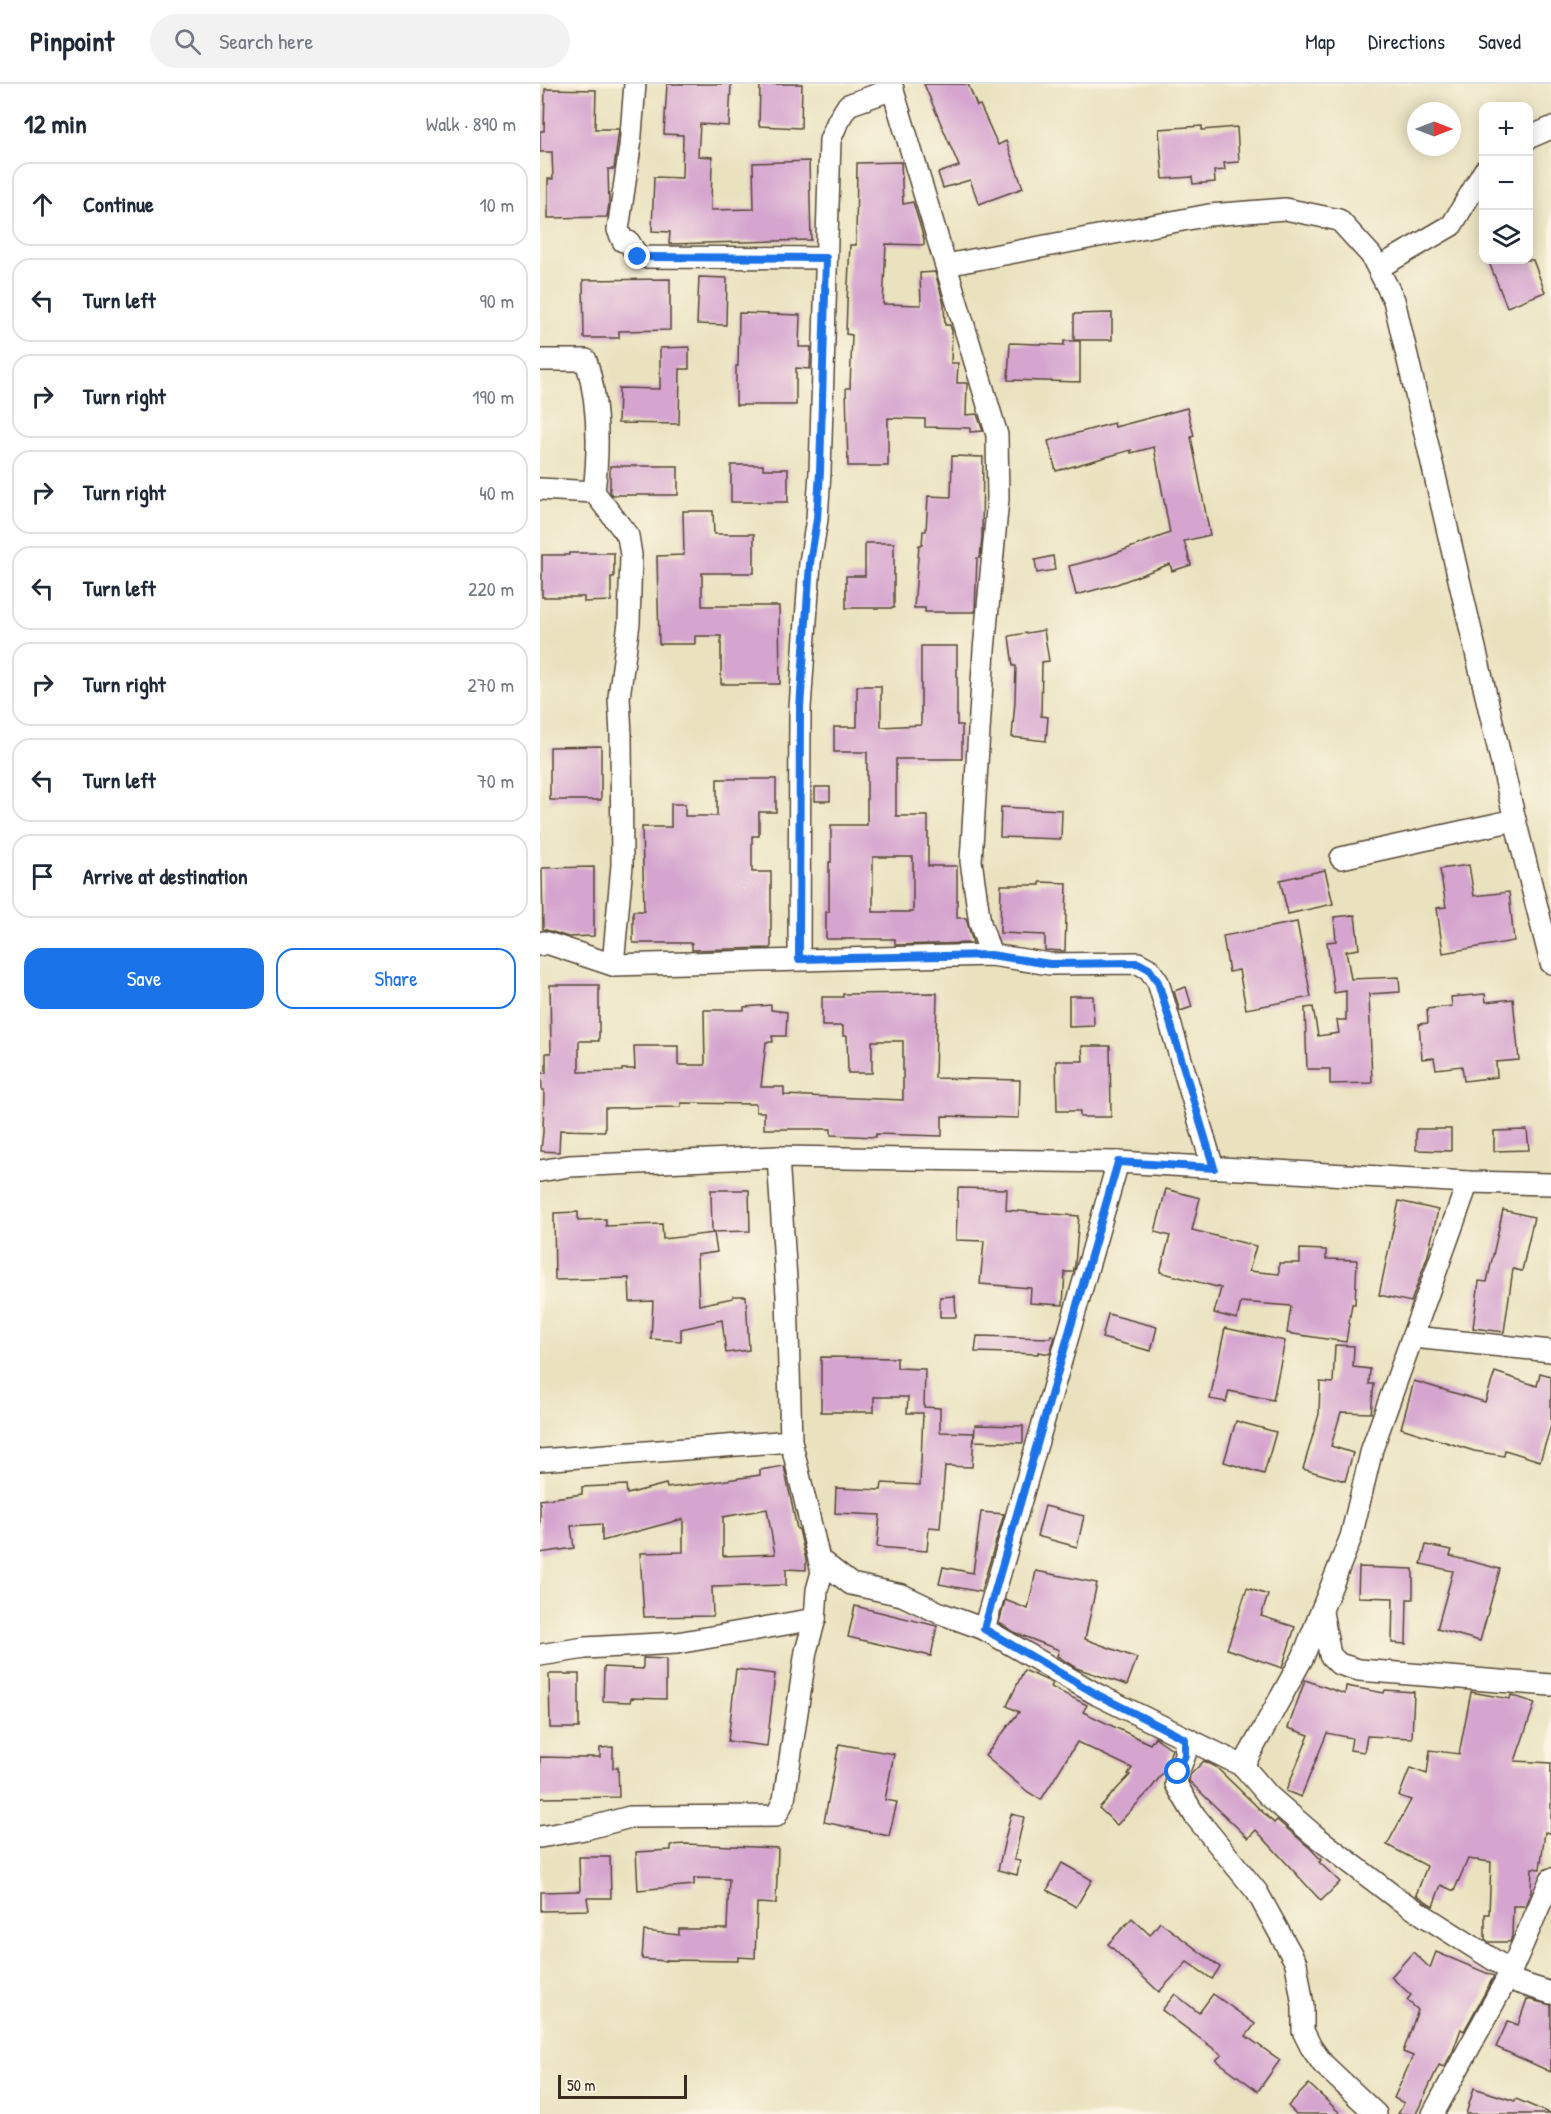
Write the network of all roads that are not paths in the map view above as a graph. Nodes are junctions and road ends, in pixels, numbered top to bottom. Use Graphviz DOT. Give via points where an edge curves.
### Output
graph roads {
  1 [pos="635,84"];
  2 [pos="892,87"];
  3 [pos="1551,128"];
  4 [pos="1533,136"];
  5 [pos="1479,179"];
  6 [pos="826,258"];
  7 [pos="946,265"];
  8 [pos="1378,268"];
  9 [pos="540,360"];
  10 [pos="540,489"];
  11 [pos="594,492"];
  12 [pos="1515,820"];
  13 [pos="1341,858"];
  14 [pos="540,945"];
  15 [pos="991,955"];
  16 [pos="799,959"];
  17 [pos="1551,963"];
  18 [pos="613,965"];
  19 [pos="778,1157"];
  20 [pos="1118,1162"];
  21 [pos="1214,1168"];
  22 [pos="540,1172"];
  23 [pos="1468,1182"];
  24 [pos="1551,1184"];
  25 [pos="1413,1337"];
  26 [pos="1551,1351"];
  27 [pos="791,1441"];
  28 [pos="540,1460"];
  29 [pos="820,1560"];
  30 [pos="1322,1611"];
  31 [pos="815,1619"];
  32 [pos="984,1629"];
  33 [pos="540,1655"];
  34 [pos="1330,1655"];
  35 [pos="1303,1657"];
  36 [pos="1551,1685"];
  37 [pos="1185,1739"];
  38 [pos="1243,1766"];
  39 [pos="540,1837"];
  40 [pos="1551,1880"];
  41 [pos="1509,1975"];
  42 [pos="1551,1993"];
  43 [pos="1376,2114"];
  44 [pos="1433,2114"];
  1 -- 6 [label="street" via="618,230 638,257"];
  2 -- 6 [label="street" via="848,105 830,140"];
  2 -- 7 [label="street"];
  3 -- 4 [label="street"];
  5 -- 8 [label="street" via="1452,225"];
  6 -- 16 [label="street" via="820,472 800,708"];
  7 -- 8 [label="street" via="1209,215 1285,209 1339,220"];
  7 -- 15 [label="street" via="997,435 998,499 971,861 980,923"];
  8 -- 12 [label="street" via="1394,300"];
  9 -- 11 [label="street" via="586,360 592,379 598,458"];
  10 -- 11 [label="street"];
  11 -- 18 [label="street" via="628,536 631,555 628,623 618,697 622,865"];
  12 -- 13 [label="street"];
  12 -- 17 [label="street"];
  14 -- 18 [label="street" via="544,942"];
  15 -- 16 [label="street"];
  15 -- 21 [label="street" via="1050,964 1138,963 1149,969 1158,982"];
  16 -- 18 [label="street"];
  19 -- 20 [label="street"];
  19 -- 22 [label="street" via="569,1166"];
  19 -- 27 [label="street"];
  20 -- 21 [label="street"];
  20 -- 32 [label="street"];
  21 -- 23 [label="street"];
  23 -- 24 [label="street"];
  23 -- 25 [label="street"];
  25 -- 26 [label="street"];
  25 -- 30 [label="street" via="1372,1449 1351,1537"];
  27 -- 28 [label="street"];
  27 -- 29 [label="street"];
  29 -- 31 [label="street" via="822,1572"];
  29 -- 32 [label="street" via="851,1584 902,1595"];
  30 -- 34 [label="street"];
  30 -- 35 [label="street"];
  31 -- 33 [label="street" via="677,1643 585,1648"];
  31 -- 39 [label="street" via="806,1651 784,1800 776,1816 630,1817"];
  32 -- 37 [label="street" via="1098,1695"];
  34 -- 35 [label="street"];
  34 -- 36 [label="street" via="1339,1664 1359,1670"];
  35 -- 38 [label="street"];
  37 -- 38 [label="street"];
  37 -- 43 [label="street" via="1185,1755 1176,1784 1196,1816 1257,1892 1296,1964 1303,2031 1311,2047 1323,2064"];
  38 -- 41 [label="street" via="1269,1796 1314,1835 1395,1897"];
  40 -- 41 [label="street"];
  41 -- 42 [label="street"];
  41 -- 44 [label="street"];
}
